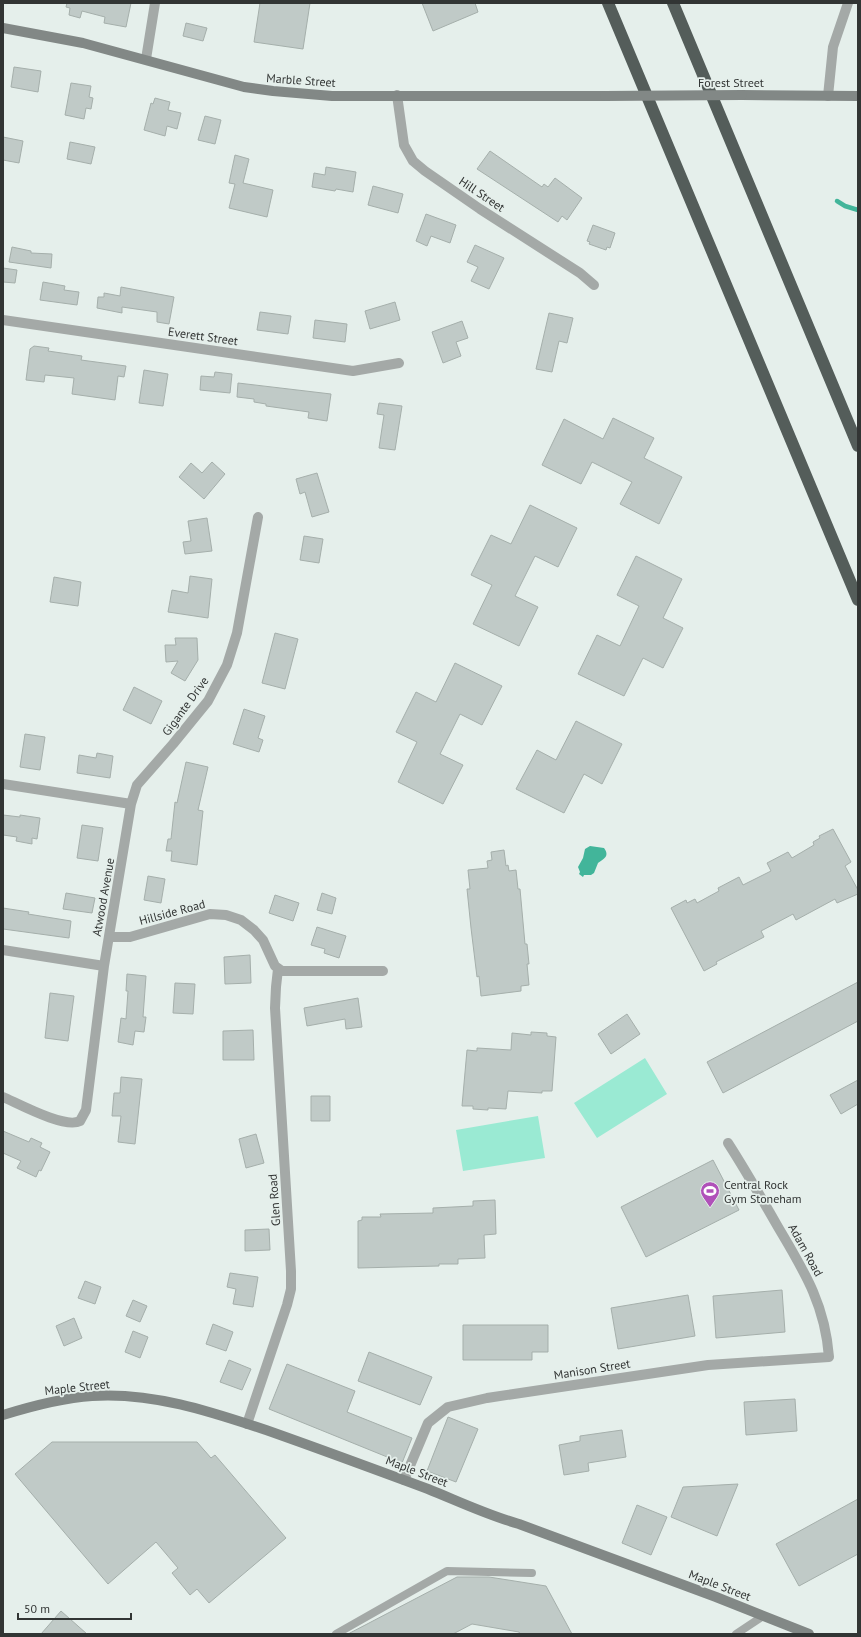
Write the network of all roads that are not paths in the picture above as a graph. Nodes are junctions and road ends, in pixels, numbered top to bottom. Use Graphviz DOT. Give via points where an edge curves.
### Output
graph roads {
  1 [pos="155,3"];
  2 [pos="608,3"];
  3 [pos="673,3"];
  4 [pos="848,3"];
  5 [pos="3,28"];
  6 [pos="146,59"];
  7 [pos="397,95"];
  8 [pos="605,96"];
  9 [pos="828,96"];
  10 [pos="858,96"];
  11 [pos="594,285"];
  12 [pos="3,320"];
  13 [pos="399,363"];
  14 [pos="858,446"];
  15 [pos="258,517"];
  16 [pos="858,600"];
  17 [pos="3,784"];
  18 [pos="131,804"];
  19 [pos="109,937"];
  20 [pos="3,950"];
  21 [pos="104,966"];
  22 [pos="278,969"];
  23 [pos="383,971"];
  24 [pos="3,1097"];
  25 [pos="728,1143"];
  26 [pos="828,1357"];
  27 [pos="3,1415"];
  28 [pos="247,1424"];
  29 [pos="404,1480"];
  30 [pos="532,1573"];
  31 [pos="763,1616"];
  32 [pos="336,1634"];
  33 [pos="736,1634"];
  34 [pos="809,1634"];
  1 -- 6 [label="street"];
  2 -- 16 [label="highway"];
  3 -- 14 [label="highway"];
  4 -- 9 [label="street" via="833,47"];
  5 -- 6 [label="main road, Marble Street" via="83,43"];
  6 -- 7 [label="main road, Marble Street" via="258,89 332,96"];
  7 -- 8 [label="main road, Marble Street"];
  7 -- 11 [label="street, Hill Street" via="404,145 413,161 480,209 580,272"];
  8 -- 9 [label="main road, Forest Street, bridge"];
  9 -- 10 [label="main road, Forest Street"];
  12 -- 13 [label="street, Everett Street" via="353,371"];
  15 -- 18 [label="street, Gigante Drive" via="234,643 227,665 208,701 137,785"];
  17 -- 18 [label="street"];
  18 -- 19 [label="street, Atwood Avenue"];
  19 -- 21 [label="street, Atwood Avenue"];
  19 -- 22 [label="street, Hillside Road" via="130,937 210,914 226,915 241,920 254,930 263,940"];
  20 -- 21 [label="street"];
  21 -- 24 [label="street, Atwood Avenue" via="88,1106 80,1121 67,1123"];
  22 -- 23 [label="street" via="286,972"];
  22 -- 28 [label="street, Glen Road" via="275,1008 291,1289 283,1320"];
  25 -- 26 [label="street, Adam Road" via="806,1274 818,1301 827,1336"];
  26 -- 29 [label="street, Manison Street" via="708,1365 487,1398 448,1407 428,1423"];
  27 -- 28 [label="main road, Maple Street" via="60,1400 92,1396 127,1396 183,1404"];
  28 -- 29 [label="main road, Maple Street"];
  29 -- 31 [label="main road, Maple Street" via="493,1516 534,1529"];
  30 -- 32 [label="lane" via="447,1571"];
  31 -- 33 [label="lane"];
  31 -- 34 [label="main road, Maple Street"];
}
